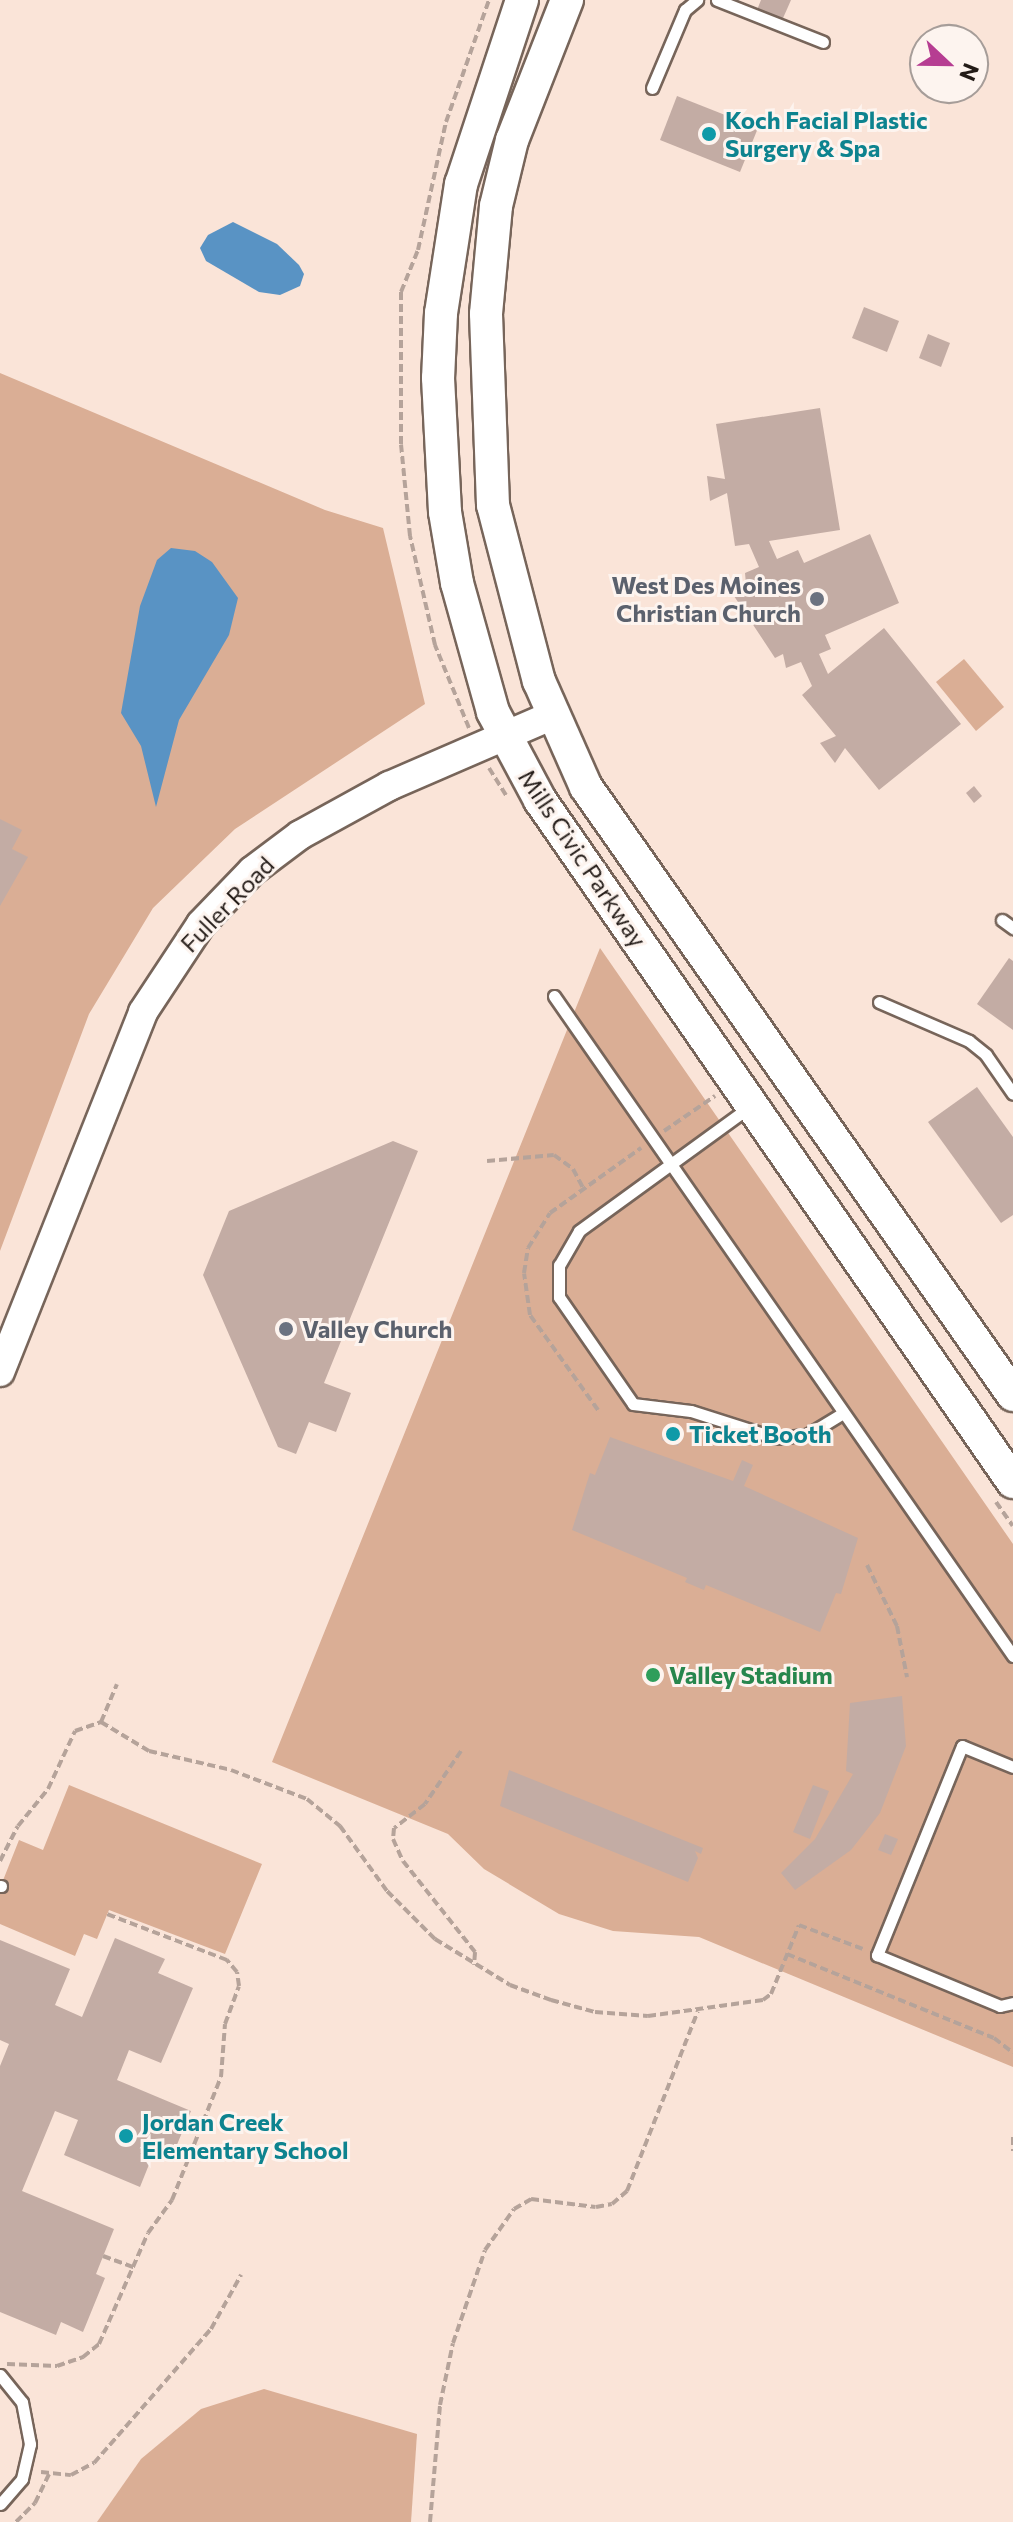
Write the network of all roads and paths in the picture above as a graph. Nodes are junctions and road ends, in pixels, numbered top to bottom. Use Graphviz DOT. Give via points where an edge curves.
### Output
graph roads {
  1 [pos="522,0"];
  2 [pos="567,0"];
  3 [pos="697,0"];
  4 [pos="717,0"];
  5 [pos="823,42"];
  6 [pos="652,88"];
  7 [pos="553,715"];
  8 [pos="506,738"];
  9 [pos="1002,920"];
  10 [pos="1013,928"];
  11 [pos="554,996"];
  12 [pos="879,1002"];
  13 [pos="1013,1094"];
  14 [pos="752,1105"];
  15 [pos="487,1161"];
  16 [pos="670,1165"];
  17 [pos="583,1188"];
  18 [pos="0,1372"];
  19 [pos="1013,1395"];
  20 [pos="843,1413"];
  21 [pos="1013,1482"];
  22 [pos="867,1565"];
  23 [pos="1013,1656"];
  24 [pos="907,1677"];
  25 [pos="117,1684"];
  26 [pos="101,1722"];
  27 [pos="461,1751"];
  28 [pos="1013,1767"];
  29 [pos="0,1861"];
  30 [pos="107,1914"];
  31 [pos="787,1954"];
  32 [pos="877,1955"];
  33 [pos="474,1965"];
  34 [pos="1013,2003"];
  35 [pos="698,2011"];
  36 [pos="1013,2053"];
  37 [pos="1013,2137"];
  38 [pos="1013,2151"];
  39 [pos="103,2256"];
  40 [pos="134,2267"];
  41 [pos="241,2275"];
  42 [pos="0,2368"];
  43 [pos="0,2375"];
  44 [pos="41,2472"];
  45 [pos="49,2474"];
  46 [pos="0,2504"];
  47 [pos="16,2522"];
  48 [pos="430,2522"];
  1 -- 8 [label="main road, Mills Civic Parkway" via="461,184 441,313 438,378 445,512 457,583 477,661"];
  2 -- 7 [label="main road, Mills Civic Parkway" via="512,140 496,206 486,314 493,505 522,627"];
  3 -- 6 [label="lane" via="685,10"];
  4 -- 5 [label="lane"];
  7 -- 8 [label="street, Fuller Road"];
  7 -- 19 [label="main road, Mills Civic Parkway" via="586,787"];
  8 -- 14 [label="main road, Mills Civic Parkway" via="540,800"];
  8 -- 18 [label="street, Fuller Road" via="389,786 300,835 252,871 201,924 143,1012"];
  9 -- 10 [label="lane"];
  11 -- 16 [label="lane"];
  12 -- 13 [label="lane" via="969,1041 986,1055"];
  14 -- 16 [label="lane"];
  14 -- 21 [label="main road, Mills Civic Parkway"];
  15 -- 17 [label="path" via="554,1155 573,1169"];
  16 -- 20 [label="lane"];
  16 -- 20 [label="lane" via="579,1231 559,1265 559,1297 625,1398 633,1404 709,1415 776,1438 807,1435"];
  20 -- 23 [label="lane"];
  22 -- 24 [label="path" via="897,1626"];
  25 -- 26 [label="path"];
  26 -- 29 [label="path" via="75,1731 48,1789 18,1826"];
  26 -- 33 [label="path" via="149,1751 231,1770 307,1799 340,1826 408,1914"];
  27 -- 33 [label="path" via="425,1804 394,1828 393,1839 403,1861 475,1952"];
  28 -- 32 [label="lane" via="962,1746"];
  30 -- 40 [label="path" via="227,1960 237,1972 239,1986 225,2024 217,2087 172,2200 148,2233"];
  31 -- 32 [label="path" via="799,1925"];
  31 -- 35 [label="path" via="771,1994 763,2000"];
  31 -- 36 [label="path" via="994,2038"];
  32 -- 34 [label="lane" via="1000,2006"];
  33 -- 35 [label="path" via="510,1985 595,2012 648,2016"];
  35 -- 48 [label="path" via="627,2191 612,2204 596,2207 531,2199 514,2209 485,2250 453,2343 440,2405"];
  37 -- 38 [label="path"];
  39 -- 40 [label="path"];
  40 -- 42 [label="path" via="99,2344 83,2357 57,2366 13,2362"];
  41 -- 45 [label="path" via="211,2329 94,2463 71,2475"];
  43 -- 46 [label="lane" via="22,2402 30,2444 22,2479"];
  44 -- 45 [label="path"];
  45 -- 47 [label="path" via="35,2503"];
}
